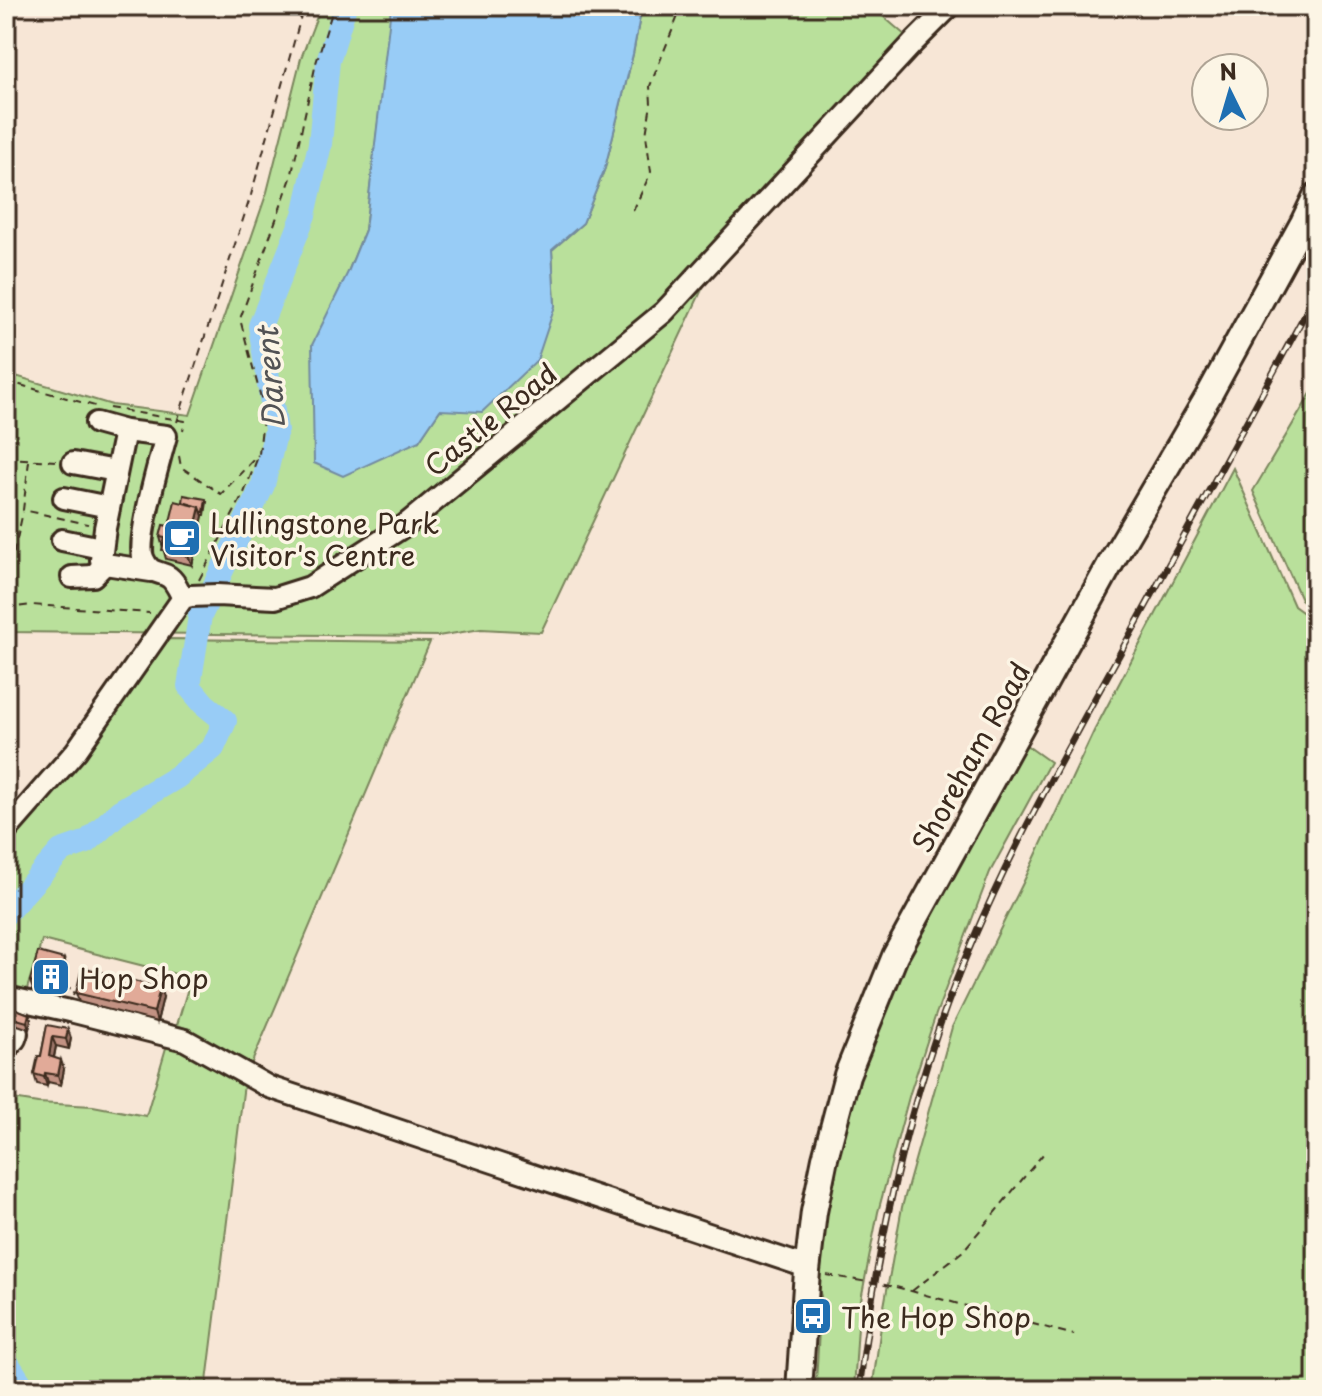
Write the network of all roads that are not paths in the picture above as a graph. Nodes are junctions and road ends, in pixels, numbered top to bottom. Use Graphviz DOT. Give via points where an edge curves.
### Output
graph roads {
  1 [pos="950,6"];
  2 [pos="1316,196"];
  3 [pos="96,423"];
  4 [pos="125,431"];
  5 [pos="73,463"];
  6 [pos="116,471"];
  7 [pos="64,498"];
  8 [pos="109,507"];
  9 [pos="62,540"];
  10 [pos="103,556"];
  11 [pos="151,571"];
  12 [pos="72,577"];
  13 [pos="199,596"];
  14 [pos="6,831"];
  15 [pos="6,997"];
  16 [pos="807,1269"];
  17 [pos="799,1390"];
  1 -- 13 [label="street, Castle Road" via="664,312 404,526 310,587 275,598"];
  2 -- 16 [label="main road, Shoreham Road" via="895,956 847,1075 825,1158"];
  3 -- 4 [label="street"];
  4 -- 6 [label="street"];
  4 -- 11 [label="street" via="175,429 144,530 141,557"];
  5 -- 6 [label="street"];
  6 -- 8 [label="street"];
  7 -- 8 [label="street"];
  8 -- 10 [label="street"];
  9 -- 10 [label="street"];
  10 -- 11 [label="street"];
  10 -- 12 [label="street" via="93,576"];
  11 -- 13 [label="street"];
  13 -- 14 [label="street"];
  15 -- 16 [label="street" via="185,1040 269,1087"];
  16 -- 17 [label="main road, Shoreham Road"];
}
